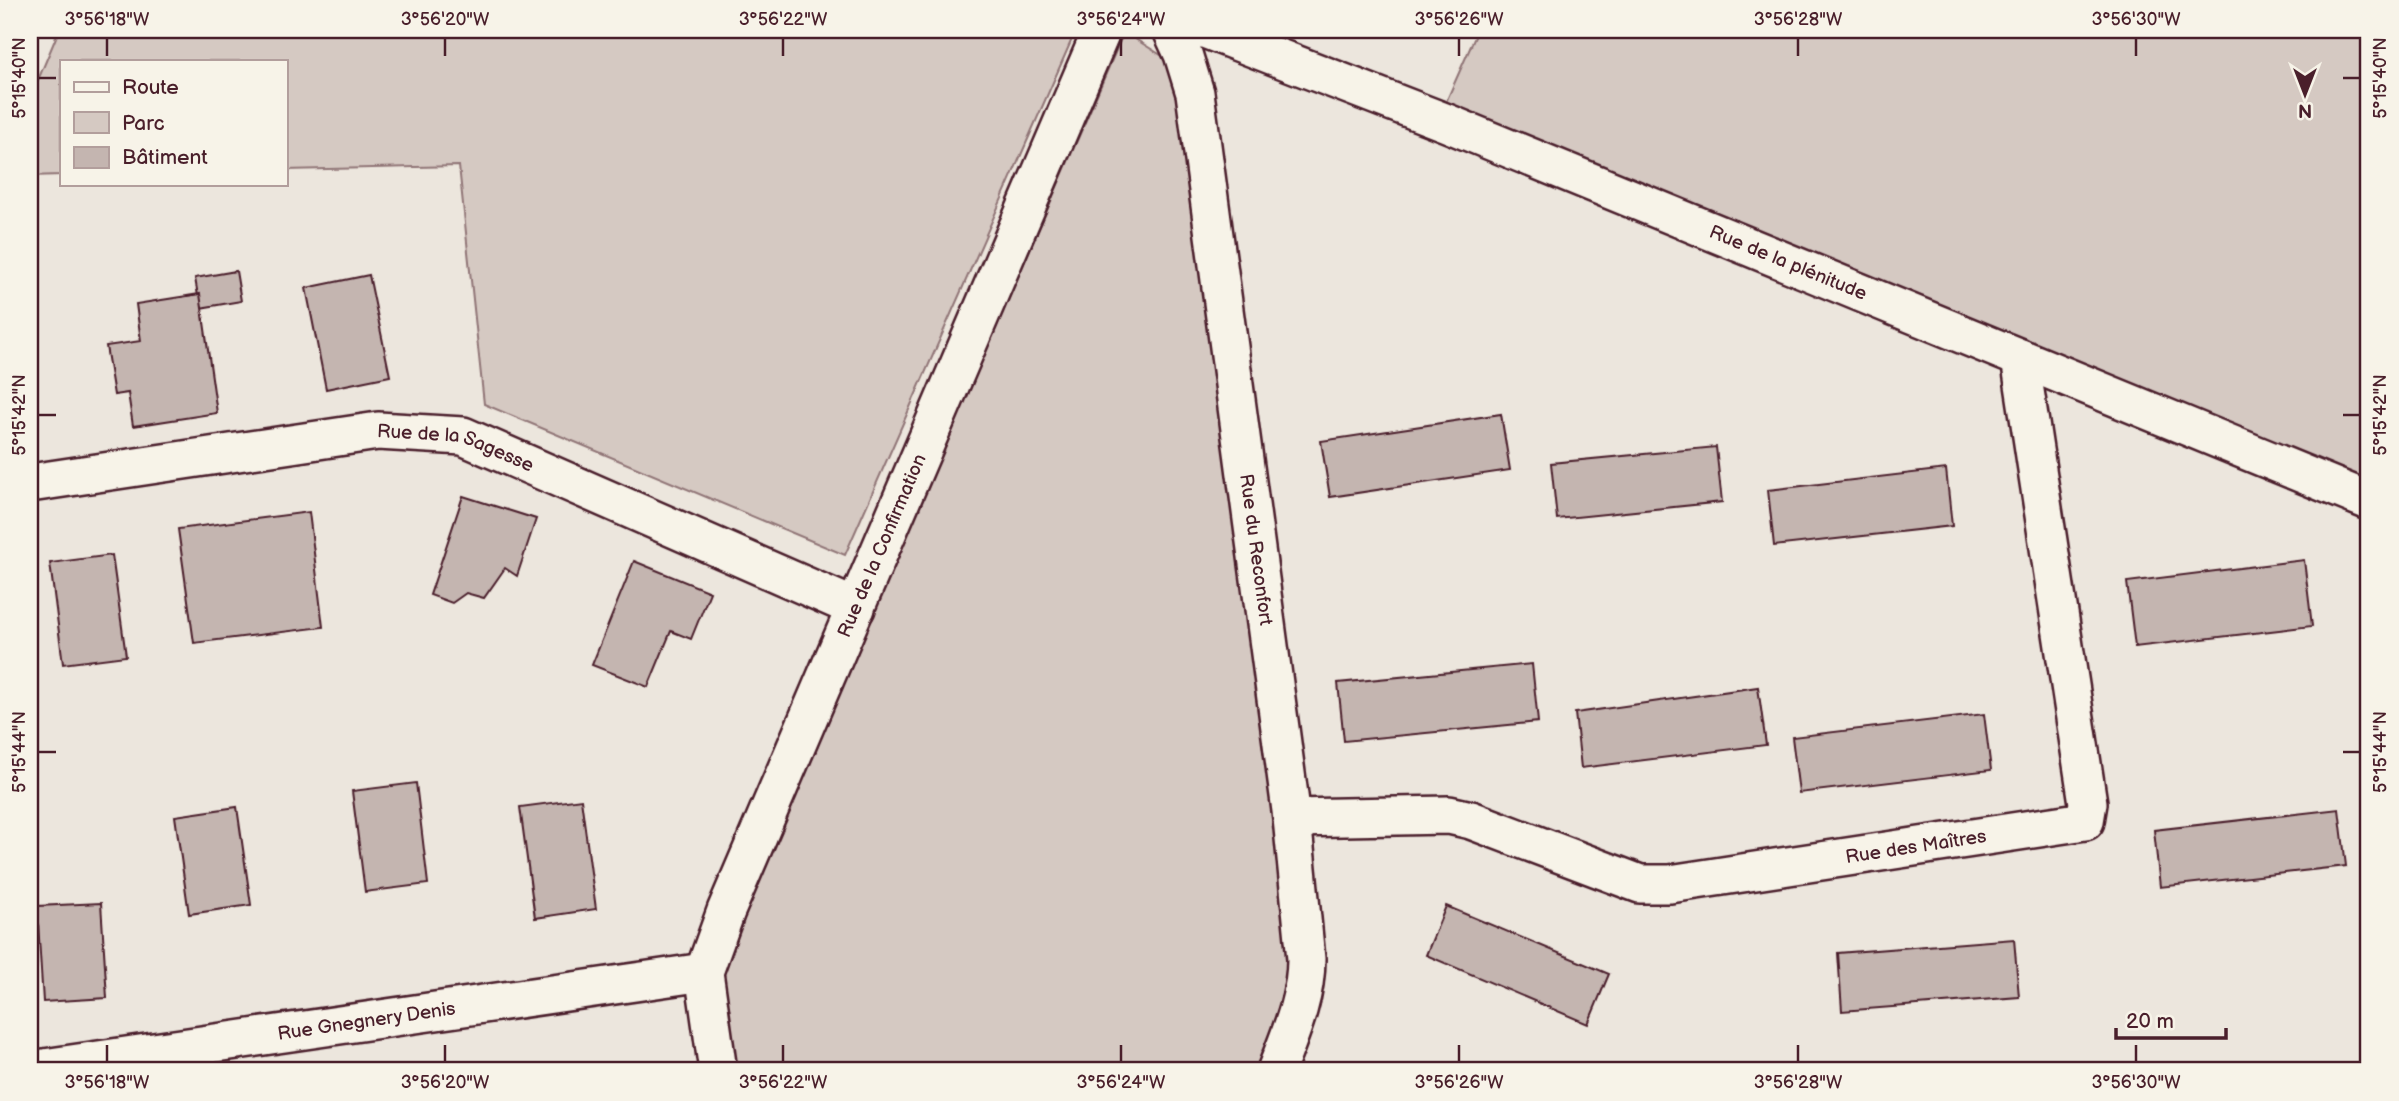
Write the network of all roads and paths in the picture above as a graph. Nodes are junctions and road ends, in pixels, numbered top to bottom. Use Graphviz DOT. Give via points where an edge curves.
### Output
graph roads {
  1 [pos="1102,30"];
  2 [pos="1172,30"];
  3 [pos="1207,30"];
  4 [pos="2020,358"];
  5 [pos="30,483"];
  6 [pos="2369,501"];
  7 [pos="856,608"];
  8 [pos="1292,818"];
  9 [pos="704,972"];
  10 [pos="30,1070"];
  11 [pos="718,1071"];
  12 [pos="1276,1071"];
  1 -- 7 [label="street, Rue de la Confirmation"];
  2 -- 8 [label="street, Rue du Reconfort" via="1195,93"];
  3 -- 4 [label="street, Rue de la plénitude" via="1460,128"];
  4 -- 6 [label="street, Rue de la plénitude"];
  4 -- 8 [label="street, Rue des Maîtres" via="2088,803 2085,821 1670,884 1640,884 1449,815"];
  5 -- 7 [label="street, Rue de la Sagesse" via="378,431 463,436"];
  7 -- 9 [label="street, Rue de la Confirmation"];
  8 -- 12 [label="street, Rue du Reconfort" via="1306,980"];
  9 -- 10 [label="street, Rue Gnegnery Denis"];
  9 -- 11 [label="street, Rue de la Confirmation"];
}
